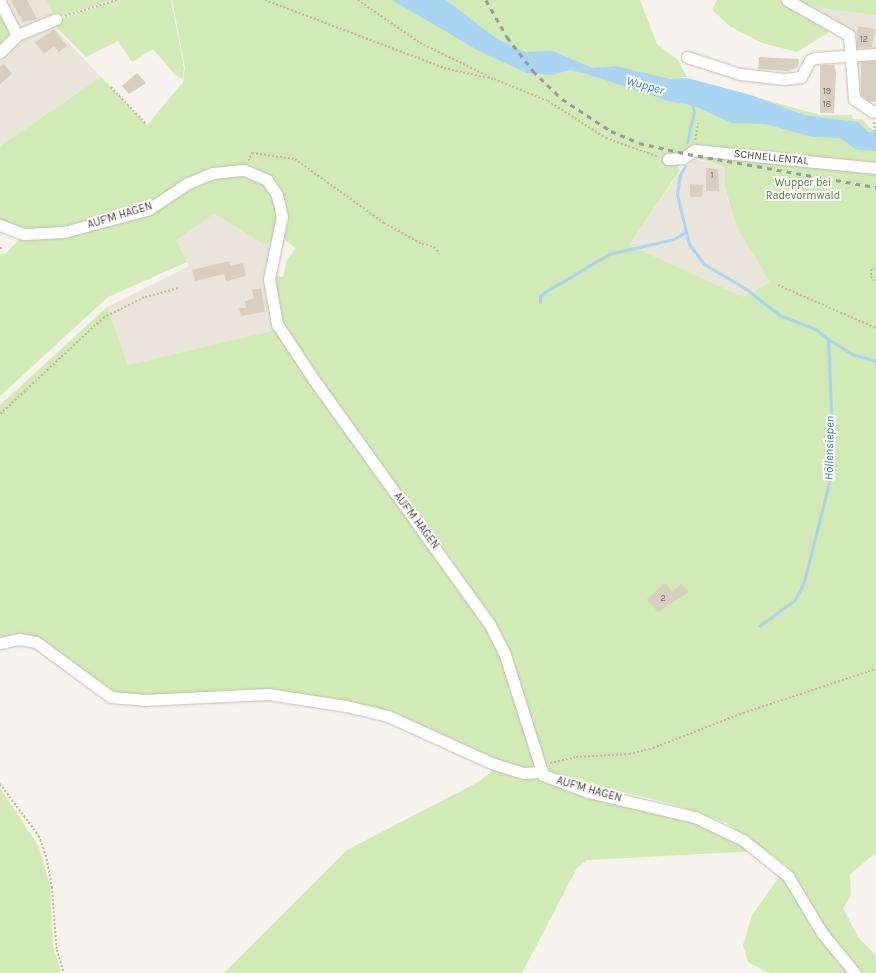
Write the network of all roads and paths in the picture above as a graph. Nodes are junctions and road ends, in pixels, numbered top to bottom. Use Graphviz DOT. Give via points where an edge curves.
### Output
graph roads {
  1 [pos="117,0"];
  2 [pos="265,0"];
  3 [pos="358,0"];
  4 [pos="787,0"];
  5 [pos="0,2"];
  6 [pos="56,19"];
  7 [pos="16,35"];
  8 [pos="0,52"];
  9 [pos="876,54"];
  10 [pos="687,57"];
  11 [pos="852,58"];
  12 [pos="494,79"];
  13 [pos="111,87"];
  14 [pos="873,112"];
  15 [pos="698,123"];
  16 [pos="147,125"];
  17 [pos="875,128"];
  18 [pos="876,138"];
  19 [pos="695,143"];
  20 [pos="668,159"];
  21 [pos="876,168"];
  22 [pos="244,170"];
  23 [pos="0,225"];
  24 [pos="440,254"];
  25 [pos="876,269"];
  26 [pos="876,281"];
  27 [pos="778,285"];
  28 [pos="178,288"];
  29 [pos="876,328"];
  30 [pos="0,414"];
  31 [pos="0,643"];
  32 [pos="876,669"];
  33 [pos="539,769"];
  34 [pos="0,784"];
  35 [pos="64,973"];
  36 [pos="855,973"];
  1 -- 6 [label="path"];
  2 -- 12 [label="path" via="444,68"];
  3 -- 12 [label="path" via="420,43"];
  4 -- 11 [label="street" via="849,35"];
  5 -- 7 [label="street"];
  6 -- 7 [label="street"];
  7 -- 8 [label="street"];
  9 -- 11 [label="street"];
  10 -- 11 [label="street" via="740,74 784,79 801,77 810,60 815,58"];
  11 -- 14 [label="street" via="854,100"];
  12 -- 20 [label="path" via="548,101 622,145"];
  13 -- 16 [label="path"];
  15 -- 19 [label="path"];
  17 -- 18 [label="path"];
  20 -- 21 [label="street, SCHNELLENTAL" via="683,158 695,150"];
  22 -- 23 [label="street, AUF'M HAGEN" via="199,177 149,209 73,230 24,234"];
  22 -- 24 [label="path" via="252,153 295,159 384,223 422,244 434,247"];
  22 -- 33 [label="street, AUF'M HAGEN" via="267,180 280,206 282,225 269,279 277,324 314,380 490,625 507,662"];
  25 -- 26 [label="path" via="872,269 871,277"];
  27 -- 29 [label="path"];
  28 -- 30 [label="path" via="145,297 103,318"];
  31 -- 33 [label="street" via="19,639 36,642 111,697 143,700 268,694 346,706 388,716 492,763 524,774"];
  32 -- 33 [label="path" via="743,713 652,748 629,754 576,757"];
  33 -- 36 [label="street, AUF'M HAGEN" via="545,777 588,792 695,817 743,840 788,876 822,933"];
  34 -- 35 [label="path" via="39,836 46,855 52,881 57,950"];
}
